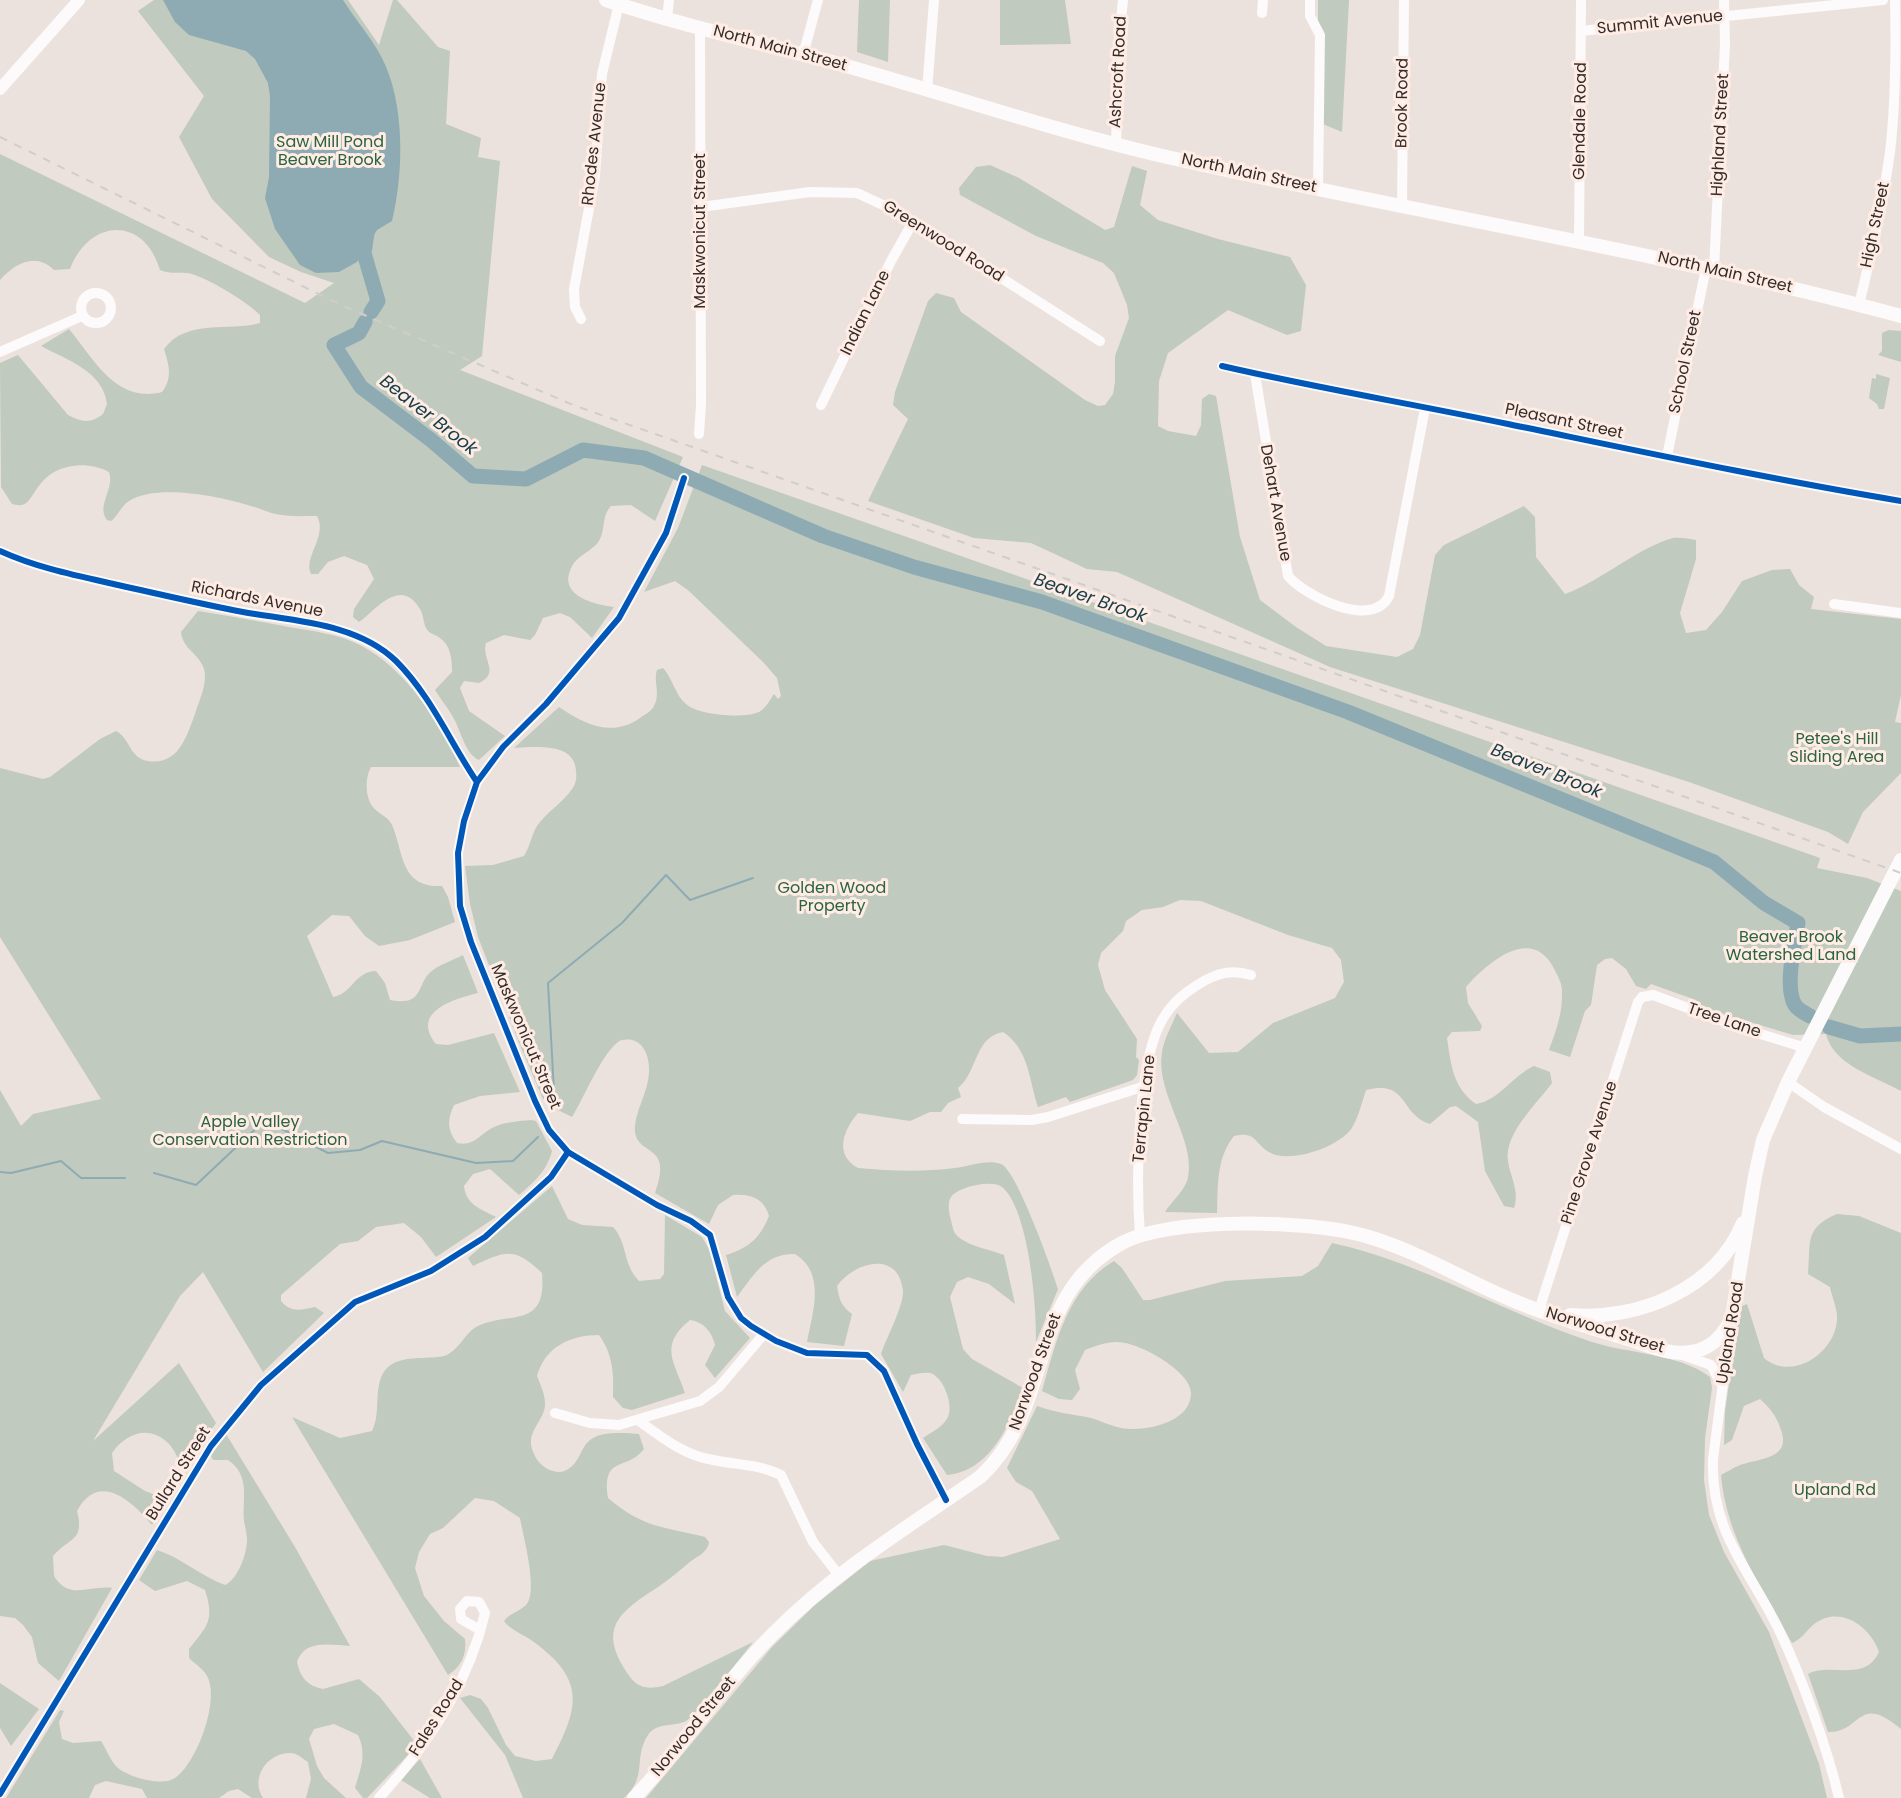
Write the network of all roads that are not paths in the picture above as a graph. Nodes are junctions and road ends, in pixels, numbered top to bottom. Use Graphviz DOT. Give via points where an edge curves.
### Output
graph roads {
  1 [pos="80,0"];
  2 [pos="669,0"];
  3 [pos="818,0"];
  4 [pos="934,0"];
  5 [pos="1123,0"];
  6 [pos="1263,0"];
  7 [pos="1310,0"];
  8 [pos="1404,0"];
  9 [pos="1581,0"];
  10 [pos="1724,0"];
  11 [pos="1883,0"];
  12 [pos="1895,0"];
  13 [pos="612,2"];
  14 [pos="1262,13"];
  15 [pos="1725,16"];
  16 [pos="667,19"];
  17 [pos="700,28"];
  18 [pos="1581,31"];
  19 [pos="803,55"];
  20 [pos="0,89"];
  21 [pos="927,91"];
  22 [pos="1116,145"];
  23 [pos="1318,189"];
  24 [pos="1402,206"];
  25 [pos="701,207"];
  26 [pos="913,222"];
  27 [pos="1579,241"];
  28 [pos="1710,268"];
  29 [pos="1859,305"];
  30 [pos="82,315"];
  31 [pos="1901,316"];
  32 [pos="581,318"];
  33 [pos="1100,340"];
  34 [pos="0,352"];
  35 [pos="1222,366"];
  36 [pos="1255,374"];
  37 [pos="821,405"];
  38 [pos="1425,408"];
  39 [pos="699,434"];
  40 [pos="1666,456"];
  41 [pos="684,478"];
  42 [pos="1901,501"];
  43 [pos="0,551"];
  44 [pos="1834,604"];
  45 [pos="1901,613"];
  46 [pos="477,782"];
  47 [pos="1901,860"];
  48 [pos="1251,975"];
  49 [pos="1642,997"];
  50 [pos="1806,1048"];
  51 [pos="1788,1083"];
  52 [pos="1145,1086"];
  53 [pos="962,1119"];
  54 [pos="1901,1149"];
  55 [pos="568,1152"];
  56 [pos="1749,1209"];
  57 [pos="1140,1235"];
  58 [pos="1710,1271"];
  59 [pos="1738,1286"];
  60 [pos="1637,1309"];
  61 [pos="1539,1310"];
  62 [pos="1732,1317"];
  63 [pos="764,1334"];
  64 [pos="1636,1341"];
  65 [pos="1672,1352"];
  66 [pos="1722,1385"];
  67 [pos="555,1413"];
  68 [pos="639,1421"];
  69 [pos="946,1500"];
  70 [pos="838,1574"];
  71 [pos="480,1630"];
  72 [pos="0,1794"];
  73 [pos="379,1798"];
  74 [pos="634,1798"];
  75 [pos="1839,1798"];
  1 -- 20 [label="street"];
  2 -- 16 [label="street"];
  3 -- 19 [label="street"];
  4 -- 21 [label="street"];
  5 -- 22 [label="street, Ashcroft Road"];
  6 -- 14 [label="street"];
  7 -- 23 [label="street" via="1310,16 1320,35"];
  8 -- 24 [label="street, Brook Road"];
  9 -- 18 [label="street, Glendale Road"];
  10 -- 15 [label="street, Highland Street"];
  11 -- 15 [label="street, Summit Avenue"];
  12 -- 29 [label="street, High Street" via="1890,151"];
  13 -- 16 [label="main road, North Main Street"];
  13 -- 32 [label="street, Rhodes Avenue" via="595,176 574,289 576,312"];
  15 -- 18 [label="street, Summit Avenue"];
  15 -- 28 [label="street, Highland Street"];
  16 -- 17 [label="main road, North Main Street"];
  17 -- 19 [label="main road, North Main Street"];
  17 -- 25 [label="street, Maskwonicut Street"];
  18 -- 27 [label="street, Glendale Road"];
  19 -- 21 [label="main road, North Main Street"];
  21 -- 22 [label="main road, North Main Street"];
  22 -- 23 [label="main road, North Main Street"];
  23 -- 24 [label="main road, North Main Street"];
  24 -- 27 [label="main road, North Main Street"];
  25 -- 26 [label="street, Greenwood Road" via="844,191 871,198"];
  25 -- 39 [label="street, Maskwonicut Street"];
  26 -- 33 [label="street, Greenwood Road"];
  26 -- 37 [label="street, Indian Lane"];
  27 -- 28 [label="main road, North Main Street"];
  28 -- 29 [label="main road, North Main Street"];
  28 -- 40 [label="street, School Street"];
  29 -- 31 [label="main road, North Main Street"];
  30 -- 34 [label="street"];
  35 -- 36 [label="street, Pleasant Street"];
  36 -- 38 [label="street, Pleasant Street"];
  36 -- 38 [label="street, Dehart Avenue" via="1288,576 1296,586 1321,599 1358,611 1376,608 1389,596"];
  38 -- 40 [label="street, Pleasant Street"];
  40 -- 42 [label="street, Pleasant Street"];
  41 -- 46 [label="street, Maskwonicut Street" via="660,545 605,639 503,747"];
  43 -- 46 [label="street, Richards Avenue" via="78,576 341,630 364,641 396,661 434,708"];
  44 -- 45 [label="street"];
  46 -- 55 [label="street, Maskwonicut Street" via="458,854 460,906 535,1101 549,1130"];
  47 -- 50 [label="main road, Upland Road"];
  48 -- 52 [label="street, Terrapin Lane" via="1221,973 1177,999 1155,1035"];
  49 -- 50 [label="street, Tree Lane" via="1653,995"];
  49 -- 61 [label="street, Pine Grove Avenue"];
  50 -- 51 [label="main road, Upland Road"];
  51 -- 54 [label="street"];
  51 -- 56 [label="main road, Upland Road" via="1763,1140"];
  52 -- 53 [label="street" via="1032,1120"];
  52 -- 57 [label="street, Terrapin Lane" via="1139,1156"];
  55 -- 63 [label="street, Maskwonicut Street" via="710,1235 735,1310"];
  55 -- 72 [label="street, Bullard Street" via="551,1177 485,1237 431,1271 355,1302 261,1385 211,1446"];
  56 -- 58 [label="main road, Norwood Street" via="1731,1247"];
  56 -- 59 [label="main road, Upland Road"];
  57 -- 61 [label="main road, Norwood Street" via="1204,1226 1307,1226 1347,1231 1401,1249"];
  57 -- 69 [label="main road, Norwood Street" via="1103,1255 1075,1281 1055,1316 1012,1441 980,1477"];
  58 -- 59 [label="main road" via="1728,1269"];
  58 -- 60 [label="main road, Norwood Street" via="1681,1292"];
  59 -- 62 [label="main road, Upland Road"];
  60 -- 61 [label="main road, Norwood Street" via="1587,1317"];
  60 -- 64 [label="main road" via="1628,1314 1623,1325 1628,1336"];
  61 -- 64 [label="main road, Norwood Street"];
  62 -- 65 [label="main road, Norwood Street" via="1727,1329 1713,1343 1694,1352"];
  62 -- 66 [label="street, Upland Road"];
  63 -- 68 [label="street" via="709,1396"];
  63 -- 69 [label="street, Maskwonicut Street" via="807,1353 867,1355 876,1361"];
  64 -- 65 [label="main road, Norwood Street"];
  65 -- 66 [label="street, Norwood Street" via="1711,1365"];
  66 -- 75 [label="street, Upland Road" via="1713,1478 1718,1513 1733,1551 1787,1648"];
  67 -- 68 [label="street" via="606,1425"];
  68 -- 70 [label="street" via="701,1457 754,1465 781,1475 813,1542"];
  69 -- 70 [label="main road, Norwood Street"];
  70 -- 74 [label="main road, Norwood Street" via="759,1648"];
  71 -- 73 [label="street, Fales Road" via="464,1674 435,1726"];
}
